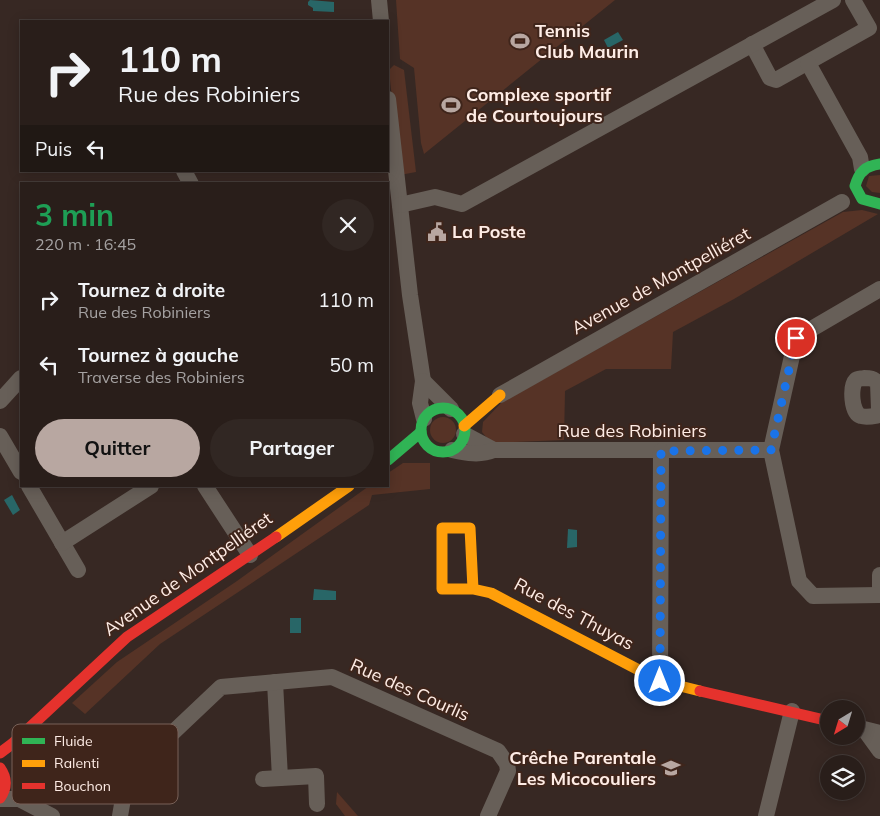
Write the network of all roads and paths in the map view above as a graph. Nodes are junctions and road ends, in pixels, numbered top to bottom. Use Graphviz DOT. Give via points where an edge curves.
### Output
graph roads {
  1 [pos="380,0"];
  2 [pos="832,0"];
  3 [pos="853,0"];
  4 [pos="381,20"];
  5 [pos="874,25"];
  6 [pos="752,44"];
  7 [pos="808,64"];
  8 [pos="389,108"];
  9 [pos="868,164"];
  10 [pos="855,186"];
  11 [pos="862,199"];
  12 [pos="842,202"];
  13 [pos="880,204"];
  14 [pos="400,205"];
  15 [pos="880,289"];
  16 [pos="20,379"];
  17 [pos="423,381"];
  18 [pos="500,394"];
  19 [pos="0,402"];
  20 [pos="453,411"];
  21 [pos="422,425"];
  22 [pos="464,430"];
  23 [pos="0,436"];
  24 [pos="428,445"];
  25 [pos="452,450"];
  26 [pos="494,450"];
  27 [pos="771,450"];
  28 [pos="661,451"];
  29 [pos="391,457"];
  30 [pos="20,470"];
  31 [pos="30,487"];
  32 [pos="149,487"];
  33 [pos="205,487"];
  34 [pos="348,487"];
  35 [pos="62,543"];
  36 [pos="250,555"];
  37 [pos="78,570"];
  38 [pos="880,575"];
  39 [pos="473,589"];
  40 [pos="880,595"];
  41 [pos="660,681"];
  42 [pos="275,682"];
  43 [pos="792,711"];
  44 [pos="820,718"];
  45 [pos="33,724"];
  46 [pos="178,727"];
  47 [pos="867,730"];
  48 [pos="12,744"];
  49 [pos="880,751"];
  50 [pos="0,753"];
  51 [pos="4,775"];
  52 [pos="280,778"];
  53 [pos="263,779"];
  54 [pos="12,789"];
  55 [pos="0,799"];
  56 [pos="28,804"];
  57 [pos="317,804"];
  58 [pos="52,816"];
  59 [pos="488,816"];
  60 [pos="766,816"];
  1 -- 4 [label="street"];
  2 -- 6 [label="street"];
  3 -- 5 [label="street"];
  5 -- 7 [label="street"];
  6 -- 7 [label="street" via="770,78 776,80"];
  6 -- 14 [label="street" via="462,204 435,197"];
  7 -- 9 [label="street"];
  8 -- 14 [label="street"];
  9 -- 10 [label="street, Avenue de Montpelliéret" via="857,177"];
  10 -- 11 [label="street"];
  10 -- 12 [label="street, Avenue de Montpelliéret"];
  11 -- 12 [label="street, Avenue de Montpelliéret"];
  11 -- 13 [label="street"];
  12 -- 18 [label="street, Avenue de Montpelliéret"];
  14 -- 17 [label="street"];
  15 -- 27 [label="street" via="796,338"];
  16 -- 19 [label="street"];
  17 -- 20 [label="street"];
  17 -- 21 [label="street"];
  18 -- 20 [label="street, Avenue de Montpelliéret"];
  18 -- 22 [label="street, Avenue de Montpelliéret"];
  20 -- 21 [label="street" via="432,410"];
  20 -- 22 [label="street" via="460,416"];
  21 -- 24 [label="street"];
  21 -- 29 [label="street"];
  22 -- 25 [label="street" via="462,440"];
  22 -- 26 [label="street, Rue des Robiniers"];
  23 -- 30 [label="street"];
  24 -- 25 [label="street" via="439,451"];
  24 -- 29 [label="street"];
  25 -- 26 [label="street, Rue des Robiniers" via="467,453"];
  26 -- 28 [label="street, Rue des Robiniers"];
  27 -- 28 [label="street, Rue des Robiniers"];
  27 -- 40 [label="street" via="799,581 813,596"];
  28 -- 41 [label="street"];
  31 -- 35 [label="street"];
  32 -- 35 [label="street"];
  33 -- 36 [label="street"];
  34 -- 36 [label="street, Avenue de Montpelliéret"];
  35 -- 37 [label="street"];
  36 -- 45 [label="street, Avenue de Montpelliéret" via="127,637"];
  38 -- 40 [label="street"];
  39 -- 39 [label="street, Rue des Thuyas" via="470,528 442,528 442,589"];
  39 -- 41 [label="street, Rue des Thuyas" via="491,593"];
  41 -- 43 [label="street, Rue des Thuyas"];
  42 -- 46 [label="street, Rue des Courlis" via="221,687"];
  42 -- 52 [label="street"];
  42 -- 59 [label="street, Rue des Courlis" via="332,676 498,752 508,764 508,771"];
  43 -- 44 [label="street, Rue des Thuyas"];
  43 -- 60 [label="street"];
  47 -- 49 [label="street"];
  48 -- 50 [label="street, Avenue de Montpelliéret"];
  48 -- 51 [label="street"];
  51 -- 54 [label="street"];
  51 -- 55 [label="street" via="6,789"];
  52 -- 53 [label="street"];
  52 -- 57 [label="street" via="316,776"];
  56 -- 58 [label="street"];
}
